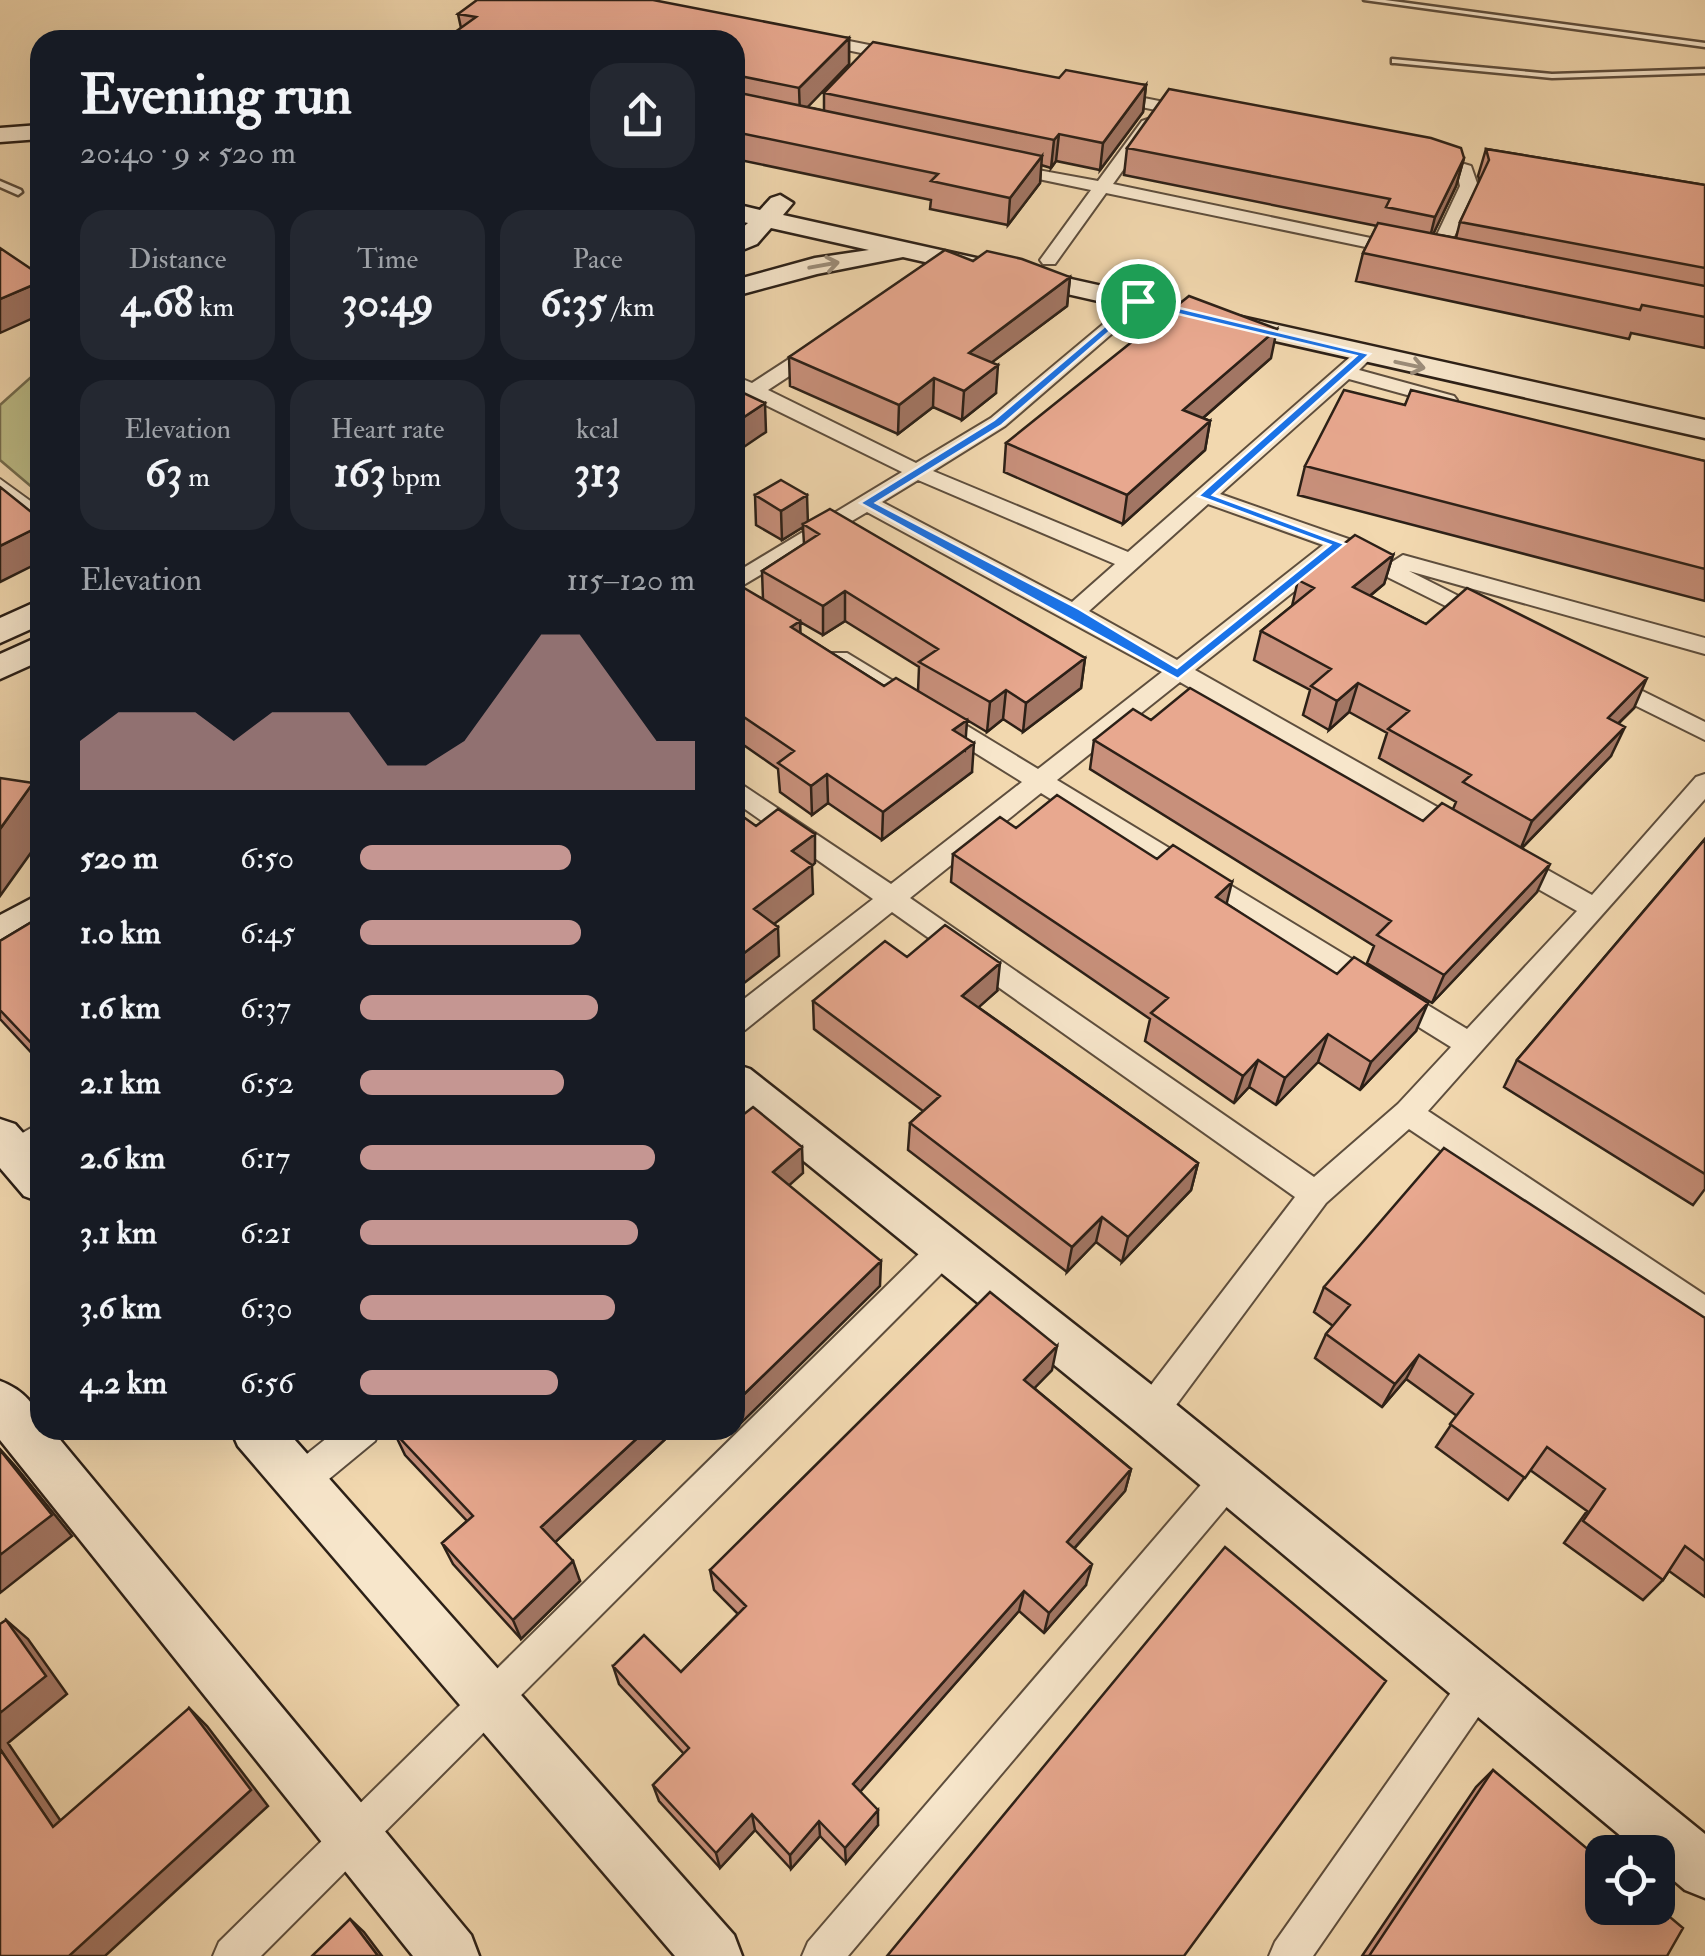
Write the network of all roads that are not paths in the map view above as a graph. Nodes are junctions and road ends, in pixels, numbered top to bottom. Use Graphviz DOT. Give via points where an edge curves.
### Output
graph roads {
  1 [pos="1368,0"];
  2 [pos="798,36"];
  3 [pos="1705,45"];
  4 [pos="914,58"];
  5 [pos="1394,61"];
  6 [pos="1705,71"];
  7 [pos="1083,92"];
  8 [pos="1160,106"];
  9 [pos="1218,118"];
  10 [pos="30,133"];
  11 [pos="0,135"];
  12 [pos="1409,154"];
  13 [pos="991,164"];
  14 [pos="0,184"];
  15 [pos="1102,188"];
  16 [pos="18,192"];
  17 [pos="745,198"];
  18 [pos="773,211"];
  19 [pos="745,212"];
  20 [pos="812,219"];
  21 [pos="745,236"];
  22 [pos="914,250"];
  23 [pos="953,259"];
  24 [pos="1049,260"];
  25 [pos="745,274"];
  26 [pos="920,281"];
  27 [pos="745,285"];
  28 [pos="1138,301"];
  29 [pos="836,336"];
  30 [pos="1354,363"];
  31 [pos="745,386"];
  32 [pos="745,387"];
  33 [pos="1705,402"];
  34 [pos="1459,404"];
  35 [pos="1705,430"];
  36 [pos="918,472"];
  37 [pos="0,485"];
  38 [pos="1205,496"];
  39 [pos="867,503"];
  40 [pos="30,510"];
  41 [pos="1339,544"];
  42 [pos="1132,562"];
  43 [pos="745,578"];
  44 [pos="1074,612"];
  45 [pos="30,616"];
  46 [pos="1504,628"];
  47 [pos="0,632"];
  48 [pos="1705,646"];
  49 [pos="820,647"];
  50 [pos="30,652"];
  51 [pos="0,668"];
  52 [pos="1588,672"];
  53 [pos="1178,674"];
  54 [pos="1705,732"];
  55 [pos="1041,779"];
  56 [pos="1705,783"];
  57 [pos="745,796"];
  58 [pos="890,897"];
  59 [pos="1596,908"];
  60 [pos="30,914"];
  61 [pos="0,934"];
  62 [pos="745,1014"];
  63 [pos="1470,1045"];
  64 [pos="745,1104"];
  65 [pos="1408,1113"];
  66 [pos="1315,1194"];
  67 [pos="944,1250"];
  68 [pos="1705,1313"];
  69 [pos="1150,1413"];
  70 [pos="4,1418"];
  71 [pos="264,1440"];
  72 [pos="351,1440"];
  73 [pos="1230,1478"];
  74 [pos="300,1481"];
  75 [pos="1479,1684"];
  76 [pos="490,1701"];
  77 [pos="353,1837"];
  78 [pos="1705,1870"];
  79 [pos="233,1956"];
  80 [pos="450,1956"];
  81 [pos="713,1956"];
  82 [pos="822,1956"];
  83 [pos="1289,1956"];
  1 -- 3 [label="lane"];
  2 -- 4 [label="street" via="870,57"];
  5 -- 6 [label="lane" via="1552,76"];
  7 -- 8 [label="street"];
  8 -- 9 [label="street"];
  8 -- 15 [label="street"];
  10 -- 11 [label="street"];
  12 -- 15 [label="street" via="1466,170 1469,186 1446,258"];
  13 -- 15 [label="street"];
  14 -- 16 [label="lane"];
  15 -- 24 [label="street"];
  17 -- 18 [label="street"];
  18 -- 19 [label="street"];
  18 -- 20 [label="street"];
  18 -- 21 [label="street"];
  20 -- 22 [label="street"];
  20 -- 24 [label="street"];
  20 -- 25 [label="street" via="785,250"];
  22 -- 23 [label="street"];
  27 -- 22 [label="street, one-way"];
  23 -- 26 [label="street"];
  23 -- 28 [label="street"];
  24 -- 33 [label="street"];
  28 -- 30 [label="street"];
  28 -- 36 [label="street" via="998,422"];
  29 -- 31 [label="street"];
  30 -- 34 [label="street"];
  30 -- 35 [label="street, one-way"];
  30 -- 38 [label="street"];
  32 -- 36 [label="street"];
  36 -- 39 [label="street"];
  36 -- 42 [label="street"];
  37 -- 40 [label="street"];
  38 -- 41 [label="street"];
  38 -- 42 [label="street"];
  39 -- 43 [label="street"];
  39 -- 44 [label="street"];
  41 -- 46 [label="street"];
  41 -- 48 [label="street"];
  41 -- 53 [label="street"];
  42 -- 44 [label="street"];
  44 -- 53 [label="street"];
  45 -- 47 [label="street"];
  49 -- 55 [label="street"];
  50 -- 51 [label="street"];
  52 -- 54 [label="street"];
  53 -- 55 [label="street"];
  53 -- 59 [label="street"];
  55 -- 58 [label="street"];
  55 -- 63 [label="street"];
  56 -- 59 [label="street"];
  57 -- 58 [label="street"];
  58 -- 62 [label="street"];
  58 -- 66 [label="street"];
  59 -- 63 [label="street"];
  60 -- 61 [label="street"];
  63 -- 65 [label="street"];
  64 -- 67 [label="street"];
  65 -- 66 [label="street"];
  65 -- 68 [label="street"];
  66 -- 69 [label="street"];
  67 -- 69 [label="street"];
  67 -- 76 [label="street"];
  69 -- 73 [label="street"];
  70 -- 77 [label="street"];
  71 -- 74 [label="street"];
  72 -- 74 [label="street"];
  73 -- 75 [label="street"];
  73 -- 82 [label="street"];
  74 -- 76 [label="street"];
  75 -- 78 [label="street"];
  75 -- 83 [label="street"];
  76 -- 77 [label="street"];
  76 -- 81 [label="street"];
  77 -- 79 [label="street"];
  77 -- 80 [label="street"];
}
